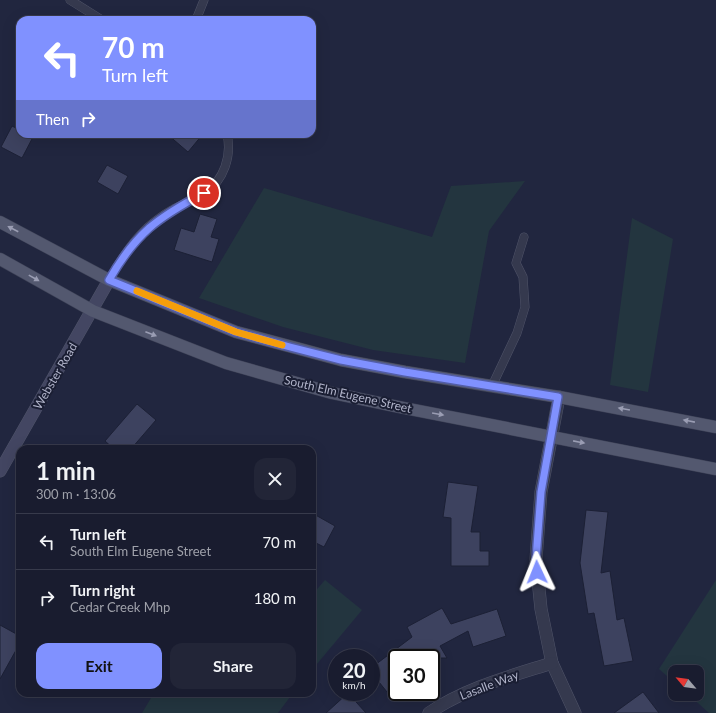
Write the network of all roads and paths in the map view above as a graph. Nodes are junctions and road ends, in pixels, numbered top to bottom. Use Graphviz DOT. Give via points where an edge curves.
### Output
graph roads {
  1 [pos="70,0"];
  2 [pos="204,0"];
  3 [pos="96,16"];
  4 [pos="198,16"];
  5 [pos="227,138"];
  6 [pos="0,222"];
  7 [pos="524,237"];
  8 [pos="0,259"];
  9 [pos="109,280"];
  10 [pos="93,311"];
  11 [pos="492,386"];
  12 [pos="558,397"];
  13 [pos="716,427"];
  14 [pos="551,436"];
  15 [pos="716,469"];
  16 [pos="0,471"];
  17 [pos="552,664"];
  18 [pos="429,713"];
  19 [pos="575,713"];
  1 -- 3 [label="lane"];
  2 -- 4 [label="lane"];
  5 -- 9 [label="lane" via="229,152 218,180 204,193 172,210 148,228 121,258"];
  9 -- 6 [label="main road, one-way"];
  7 -- 11 [label="lane" via="516,263 523,277 525,307 517,333"];
  8 -- 10 [label="main road, South Elm Eugene Street, one-way"];
  9 -- 10 [label="street, Webster Road"];
  9 -- 11 [label="main road" via="236,332 341,360"];
  10 -- 14 [label="main road, South Elm Eugene Street, one-way" via="226,363 332,393"];
  10 -- 16 [label="street, Webster Road"];
  11 -- 12 [label="main road"];
  13 -- 12 [label="main road, one-way"];
  12 -- 14 [label="street"];
  14 -- 15 [label="main road, South Elm Eugene Street, one-way"];
  14 -- 17 [label="street" via="541,492 536,559 541,609"];
  17 -- 18 [label="street, Lasalle Way" via="477,688"];
  17 -- 19 [label="street"];
}
